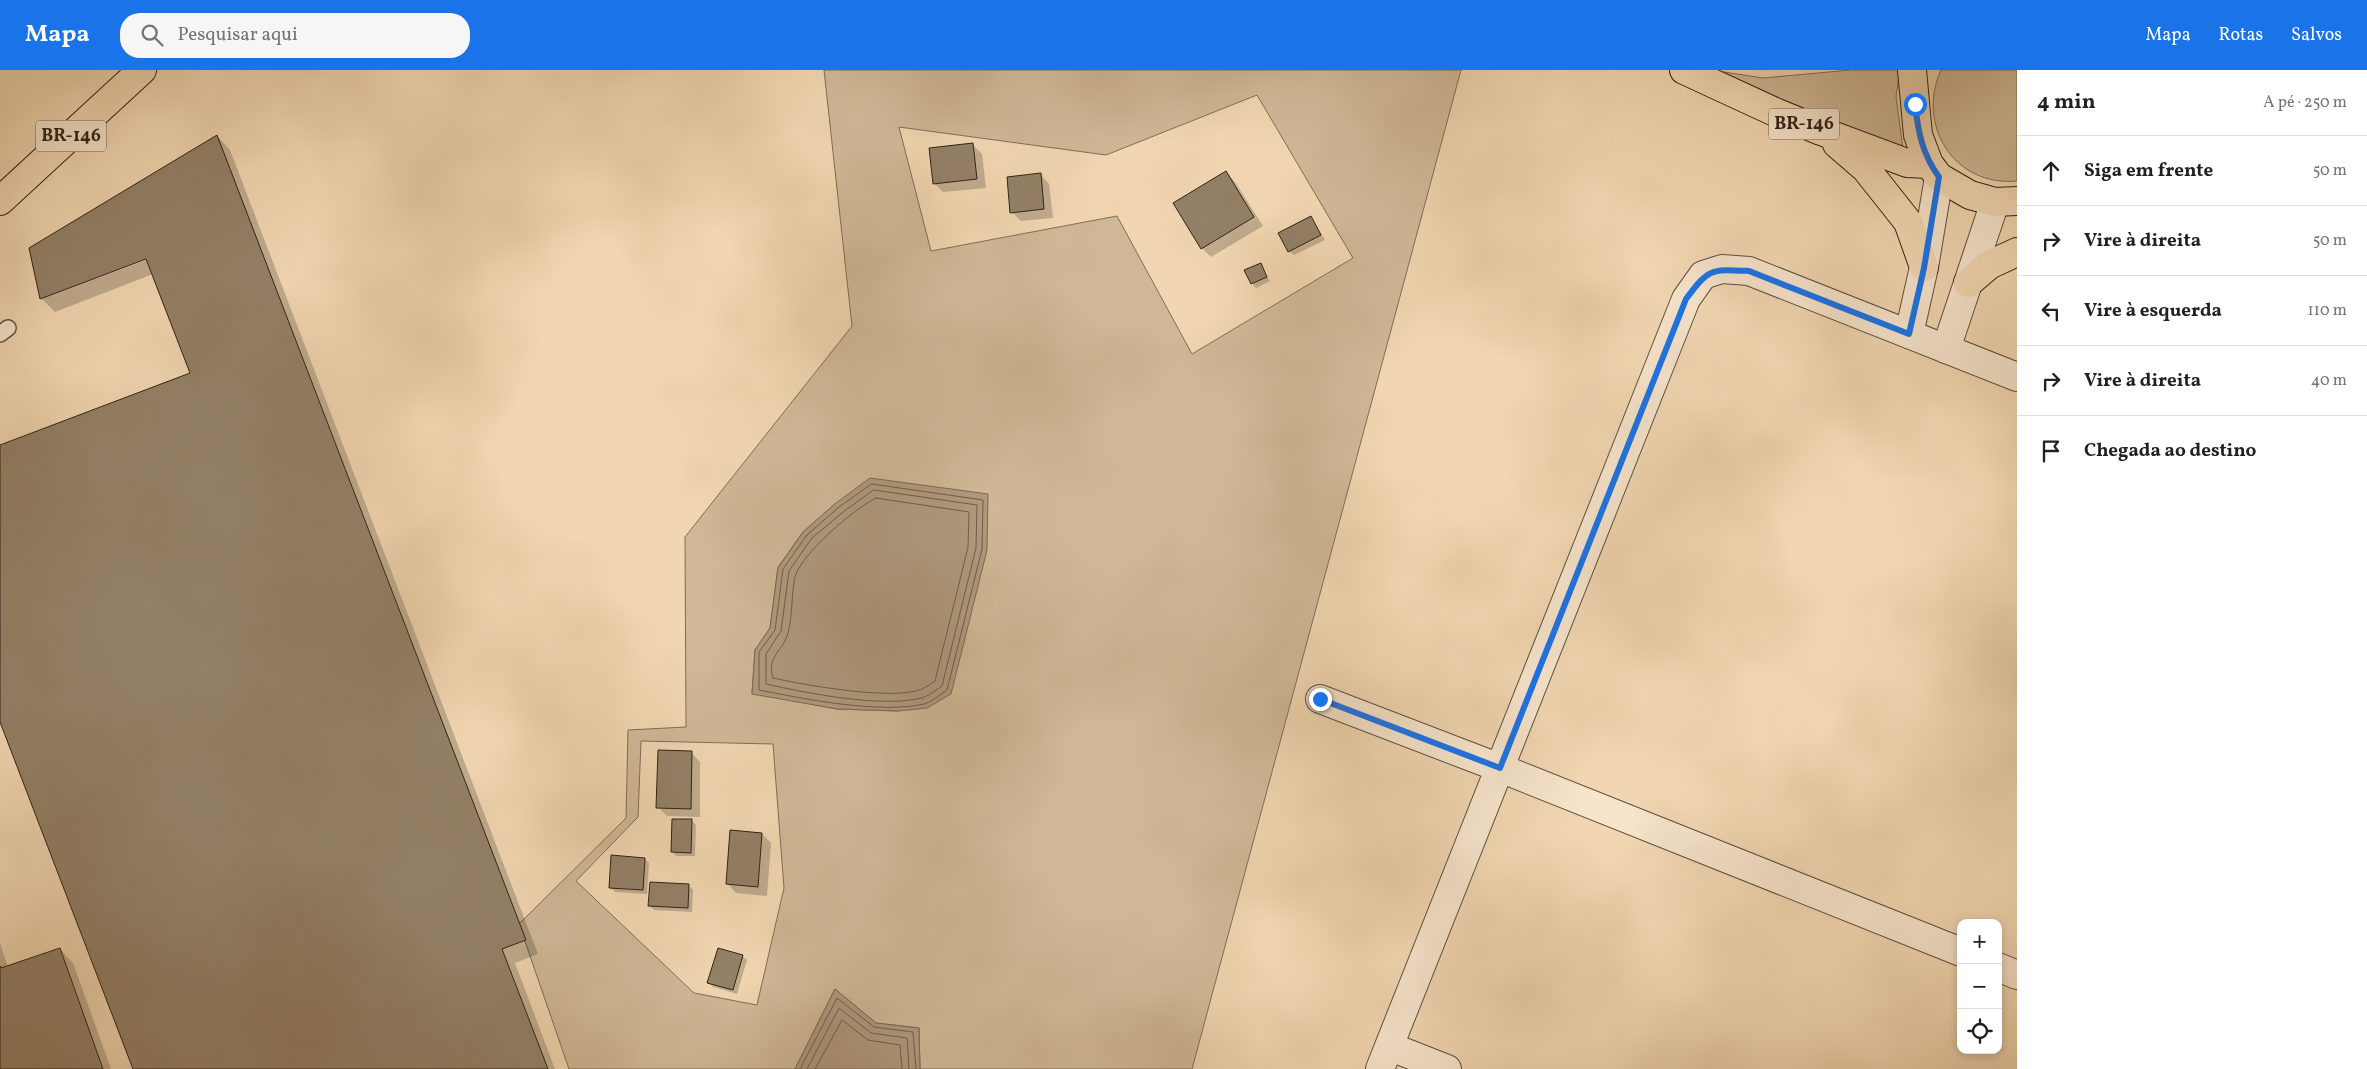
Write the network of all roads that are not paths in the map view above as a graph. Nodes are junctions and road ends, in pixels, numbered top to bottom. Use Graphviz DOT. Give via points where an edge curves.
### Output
graph roads {
  1 [pos="142,70"];
  2 [pos="1684,70"];
  3 [pos="1912,70"];
  4 [pos="1821,131"];
  5 [pos="1934,170"];
  6 [pos="0,201"];
  7 [pos="2006,202"];
  8 [pos="2017,252"];
  9 [pos="1924,268"];
  10 [pos="1968,283"];
  11 [pos="1909,334"];
  12 [pos="1946,349"];
  13 [pos="2017,377"];
  14 [pos="1320,699"];
  15 [pos="1500,768"];
  16 [pos="1957,950"];
  17 [pos="2002,969"];
  18 [pos="2017,975"];
  19 [pos="1385,1058"];
  20 [pos="1447,1069"];
  1 -- 6 [label="main road, BR-146"];
  2 -- 4 [label="main road, BR-146"];
  3 -- 5 [label="main road" via="1918,135"];
  4 -- 5 [label="main road, BR-146"];
  4 -- 9 [label="main road" via="1866,169 1884,190 1908,222"];
  5 -- 7 [label="main road" via="1970,196"];
  5 -- 9 [label="street"];
  7 -- 10 [label="street"];
  8 -- 10 [label="main road" via="1989,265"];
  9 -- 11 [label="street"];
  10 -- 12 [label="street"];
  11 -- 12 [label="street"];
  11 -- 15 [label="street" via="1749,271 1722,269 1703,276 1686,299"];
  12 -- 13 [label="street"];
  14 -- 15 [label="street"];
  15 -- 16 [label="street"];
  15 -- 19 [label="street"];
  17 -- 18 [label="street"];
  19 -- 20 [label="street"];
}
